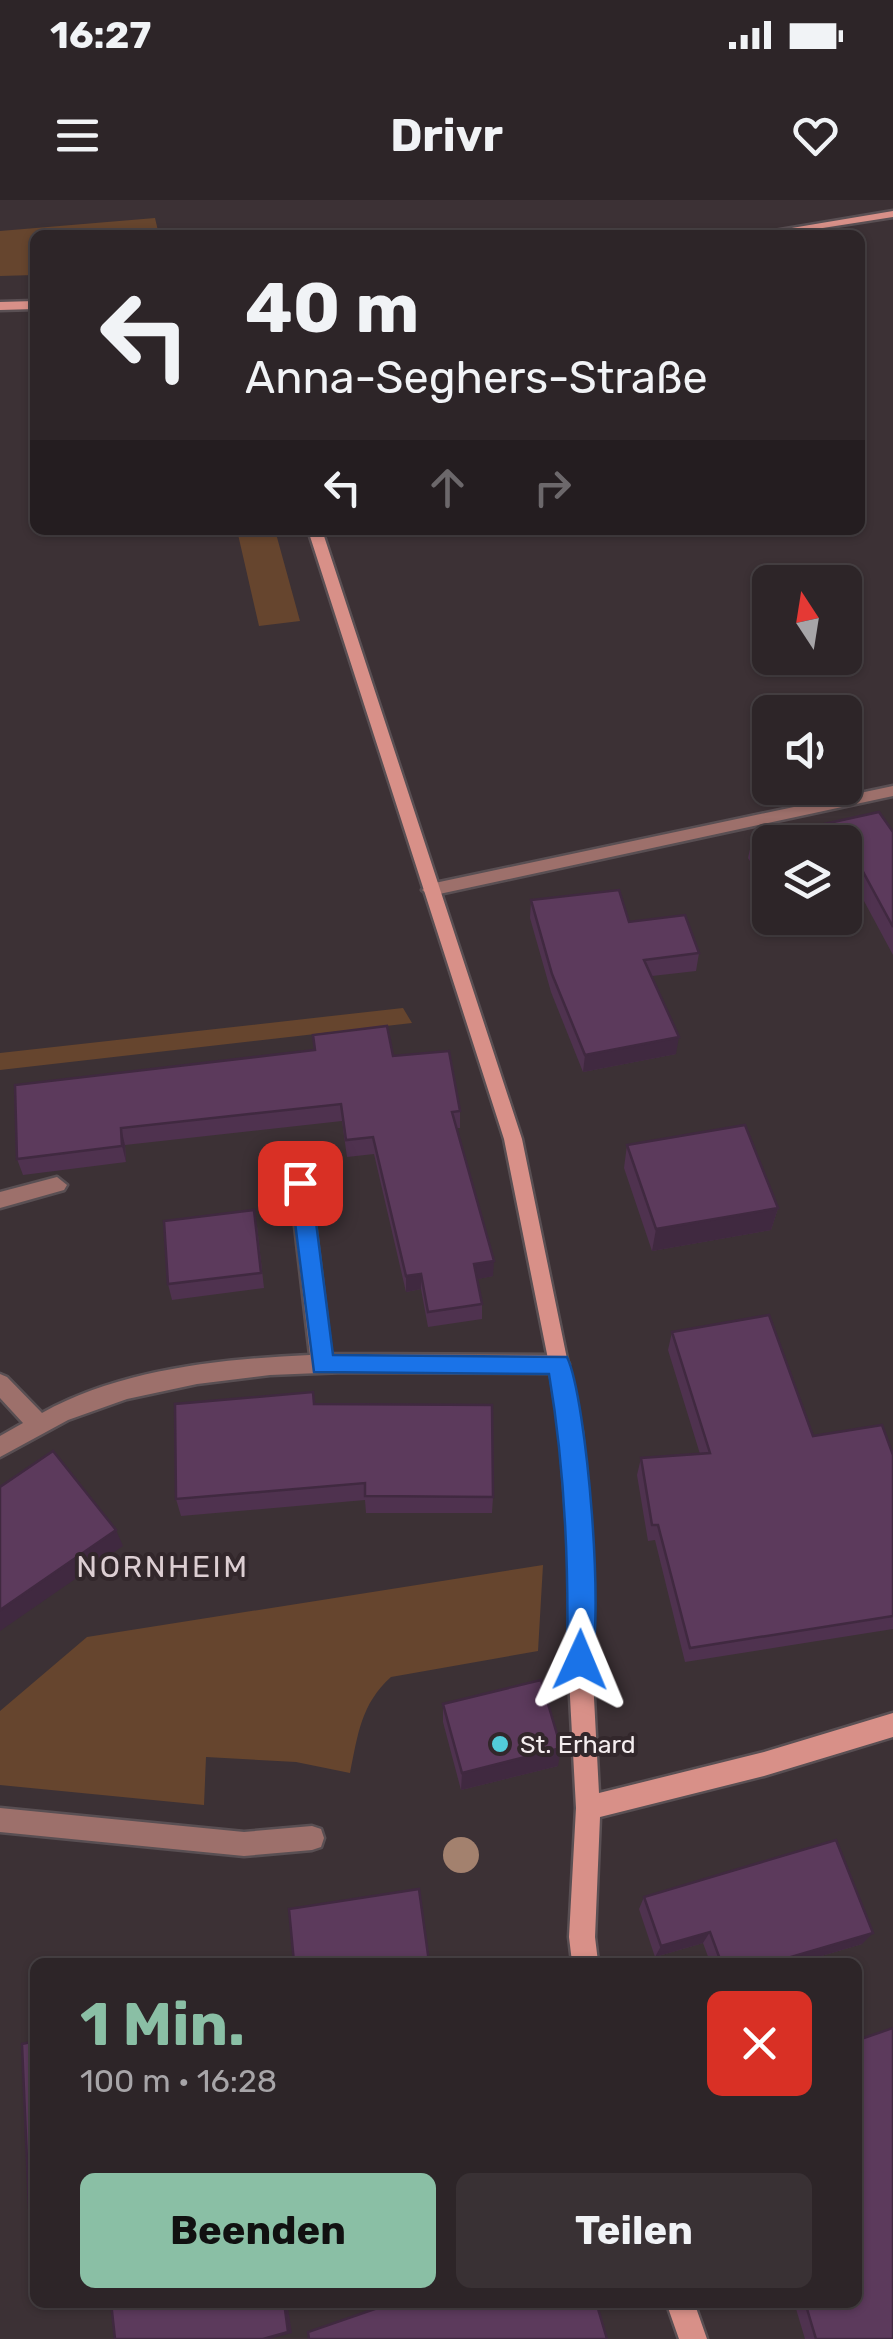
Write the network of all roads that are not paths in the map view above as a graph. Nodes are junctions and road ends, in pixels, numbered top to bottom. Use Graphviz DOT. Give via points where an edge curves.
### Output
graph roads {
  1 [pos="893,214"];
  2 [pos="789,230"];
  3 [pos="30,304"];
  4 [pos="0,306"];
  5 [pos="317,535"];
  6 [pos="893,791"];
  7 [pos="430,890"];
  8 [pos="300,1183"];
  9 [pos="57,1185"];
  10 [pos="0,1200"];
  11 [pos="558,1364"];
  12 [pos="322,1365"];
  13 [pos="0,1382"];
  14 [pos="36,1422"];
  15 [pos="0,1446"];
  16 [pos="893,1725"];
  17 [pos="588,1808"];
  18 [pos="0,1820"];
  19 [pos="312,1838"];
  20 [pos="585,1958"];
  21 [pos="682,2308"];
  22 [pos="693,2339"];
  1 -- 2 [label="street"];
  3 -- 4 [label="street"];
  5 -- 7 [label="street"];
  6 -- 7 [label="street"];
  7 -- 11 [label="street" via="512,1139"];
  8 -- 12 [label="street"];
  9 -- 10 [label="street"];
  11 -- 12 [label="street"];
  11 -- 17 [label="street" via="571,1432 581,1566"];
  12 -- 14 [label="street" via="171,1376"];
  13 -- 14 [label="street"];
  14 -- 15 [label="street"];
  16 -- 17 [label="street"];
  17 -- 20 [label="street"];
  18 -- 19 [label="street" via="244,1844"];
  21 -- 22 [label="street"];
}
